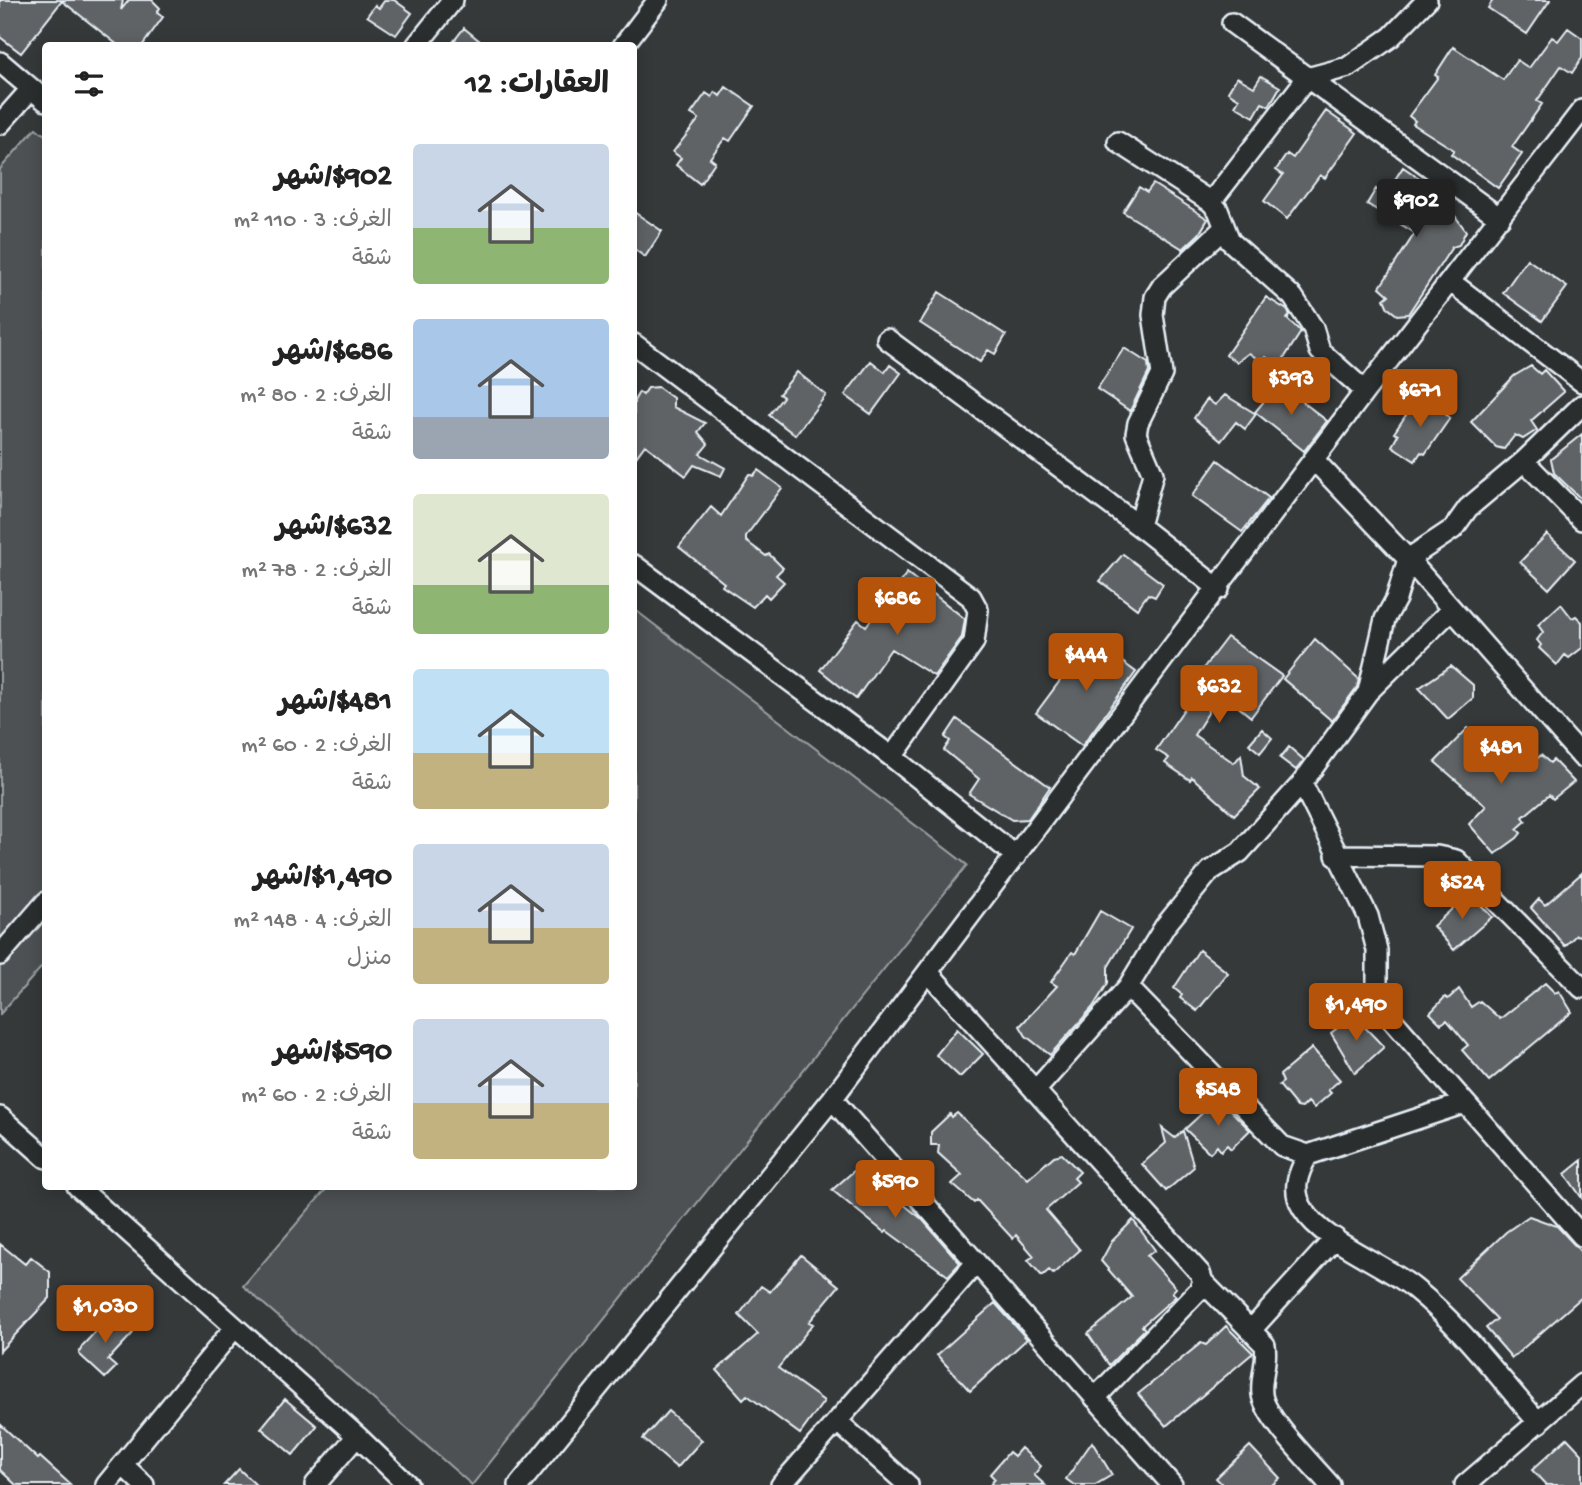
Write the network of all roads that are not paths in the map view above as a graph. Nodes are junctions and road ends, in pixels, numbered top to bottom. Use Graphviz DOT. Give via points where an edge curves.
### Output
graph roads {
  1 [pos="658,0"];
  2 [pos="1427,0"];
  3 [pos="446,2"];
  4 [pos="1232,23"];
  5 [pos="419,42"];
  6 [pos="626,42"];
  7 [pos="0,62"];
  8 [pos="1307,78"];
  9 [pos="38,95"];
  10 [pos="1582,110"];
  11 [pos="0,124"];
  12 [pos="1118,142"];
  13 [pos="1211,202"];
  14 [pos="1500,218"];
  15 [pos="1223,229"];
  16 [pos="1451,282"];
  17 [pos="887,339"];
  18 [pos="637,346"];
  19 [pos="1582,382"];
  20 [pos="1365,391"];
  21 [pos="1582,405"];
  22 [pos="1315,461"];
  23 [pos="1524,461"];
  24 [pos="1582,520"];
  25 [pos="1139,526"];
  26 [pos="1408,559"];
  27 [pos="637,567"];
  28 [pos="1219,589"];
  29 [pos="1452,609"];
  30 [pos="1368,692"];
  31 [pos="892,757"];
  32 [pos="1582,757"];
  33 [pos="1302,783"];
  34 [pos="1336,855"];
  35 [pos="1016,856"];
  36 [pos="42,907"];
  37 [pos="0,955"];
  38 [pos="928,972"];
  39 [pos="1128,987"];
  40 [pos="1582,988"];
  41 [pos="1035,1091"];
  42 [pos="832,1099"];
  43 [pos="1465,1104"];
  44 [pos="0,1118"];
  45 [pos="42,1155"];
  46 [pos="1308,1155"];
  47 [pos="82,1190"];
  48 [pos="1582,1236"];
  49 [pos="1335,1238"];
  50 [pos="976,1263"];
  51 [pos="1203,1282"];
  52 [pos="235,1327"];
  53 [pos="1251,1330"];
  54 [pos="1582,1384"];
  55 [pos="1095,1398"];
  56 [pos="838,1422"];
  57 [pos="1539,1423"];
  58 [pos="357,1436"];
  59 [pos="123,1465"];
  60 [pos="106,1485"];
  61 [pos="144,1485"];
  62 [pos="315,1485"];
  63 [pos="408,1485"];
  64 [pos="519,1485"];
  65 [pos="781,1485"];
  66 [pos="908,1485"];
  67 [pos="1172,1485"];
  68 [pos="1330,1485"];
  69 [pos="1465,1485"];
  1 -- 6 [label="street"];
  2 -- 8 [label="street" via="1391,37 1348,67"];
  3 -- 5 [label="street"];
  4 -- 8 [label="street"];
  7 -- 9 [label="street"];
  8 -- 13 [label="street"];
  8 -- 14 [label="street"];
  9 -- 11 [label="street"];
  10 -- 14 [label="street"];
  12 -- 13 [label="street"];
  13 -- 15 [label="street"];
  14 -- 16 [label="street"];
  15 -- 20 [label="street" via="1239,253 1303,309 1320,351"];
  15 -- 25 [label="street" via="1156,297 1153,315 1162,374 1136,434 1153,474"];
  16 -- 19 [label="street"];
  16 -- 20 [label="street"];
  17 -- 25 [label="street"];
  18 -- 31 [label="street" via="971,597 978,610 974,642"];
  20 -- 22 [label="street"];
  21 -- 23 [label="street"];
  22 -- 26 [label="street"];
  22 -- 28 [label="street"];
  23 -- 24 [label="street"];
  23 -- 26 [label="street" via="1468,508 1453,529"];
  25 -- 28 [label="street"];
  26 -- 29 [label="street"];
  26 -- 30 [label="street" via="1385,619"];
  27 -- 31 [label="street"];
  28 -- 35 [label="street"];
  29 -- 30 [label="street"];
  29 -- 32 [label="street"];
  30 -- 33 [label="street"];
  31 -- 35 [label="street"];
  33 -- 34 [label="street"];
  33 -- 39 [label="street" via="1240,852 1210,871 1165,926"];
  34 -- 40 [label="street" via="1455,860"];
  34 -- 43 [label="street" via="1368,916 1377,950 1381,1007"];
  35 -- 38 [label="street"];
  36 -- 37 [label="street"];
  38 -- 41 [label="street"];
  38 -- 42 [label="street"];
  39 -- 41 [label="street"];
  39 -- 46 [label="street" via="1282,1146"];
  41 -- 51 [label="street" via="1200,1273"];
  42 -- 50 [label="street"];
  42 -- 64 [label="street"];
  43 -- 46 [label="street"];
  43 -- 48 [label="street"];
  44 -- 45 [label="street"];
  46 -- 49 [label="street" via="1297,1176 1296,1191 1303,1210"];
  47 -- 52 [label="street"];
  49 -- 53 [label="street"];
  49 -- 57 [label="street" via="1418,1291"];
  50 -- 55 [label="street"];
  50 -- 56 [label="street"];
  51 -- 53 [label="street"];
  51 -- 55 [label="street"];
  52 -- 58 [label="street"];
  52 -- 59 [label="street"];
  53 -- 68 [label="street" via="1265,1345 1262,1397"];
  54 -- 57 [label="street"];
  55 -- 67 [label="street"];
  56 -- 65 [label="street"];
  56 -- 66 [label="street"];
  57 -- 69 [label="street"];
  58 -- 62 [label="street"];
  58 -- 63 [label="street"];
  59 -- 60 [label="street"];
  59 -- 61 [label="street"];
}
